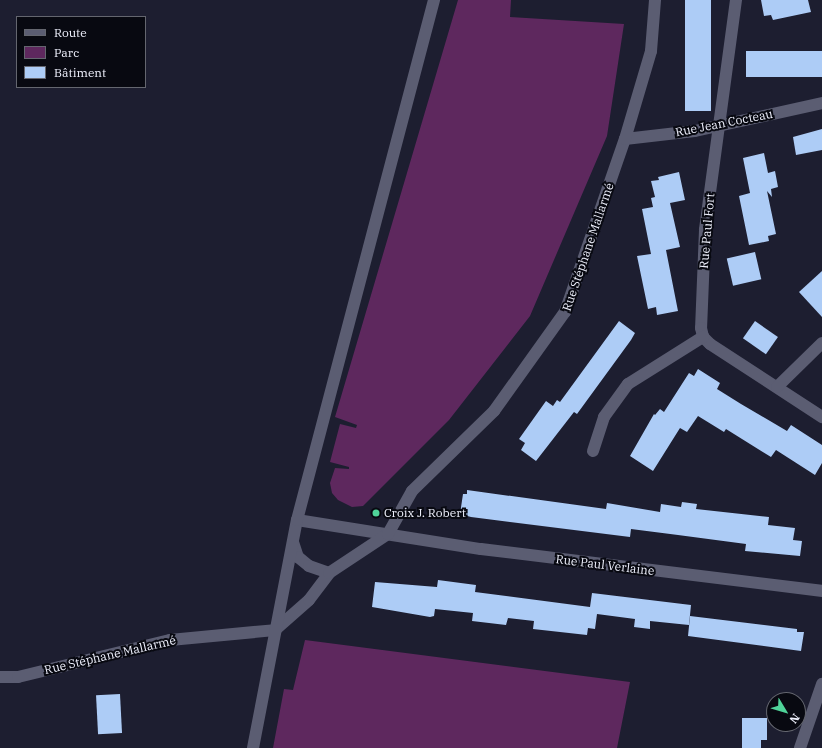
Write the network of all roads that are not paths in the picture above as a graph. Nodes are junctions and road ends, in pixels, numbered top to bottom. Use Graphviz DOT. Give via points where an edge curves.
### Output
graph roads {
  1 [pos="434,0"];
  2 [pos="656,0"];
  3 [pos="736,0"];
  4 [pos="822,103"];
  5 [pos="719,125"];
  6 [pos="625,140"];
  7 [pos="703,337"];
  8 [pos="822,343"];
  9 [pos="777,388"];
  10 [pos="822,417"];
  11 [pos="593,451"];
  12 [pos="297,520"];
  13 [pos="388,534"];
  14 [pos="293,541"];
  15 [pos="329,573"];
  16 [pos="822,591"];
  17 [pos="275,630"];
  18 [pos="0,677"];
  19 [pos="822,684"];
  20 [pos="253,748"];
  21 [pos="800,748"];
  1 -- 12 [label="street"];
  2 -- 6 [label="street, Rue Stéphane Mallarmé" via="651,51"];
  3 -- 5 [label="street, Rue Paul Fort"];
  4 -- 5 [label="street, Rue Jean Cocteau"];
  5 -- 6 [label="street, Rue Jean Cocteau" via="695,131"];
  5 -- 7 [label="street, Rue Paul Fort" via="705,230 701,316"];
  6 -- 13 [label="street, Rue Stéphane Mallarmé" via="565,312 494,411 412,492"];
  7 -- 9 [label="street"];
  7 -- 11 [label="street" via="628,384 604,417"];
  8 -- 9 [label="street"];
  9 -- 10 [label="street"];
  12 -- 13 [label="street, Rue Paul Verlaine"];
  12 -- 14 [label="street"];
  13 -- 15 [label="street, Rue Stéphane Mallarmé"];
  13 -- 16 [label="street, Rue Paul Verlaine" via="518,554"];
  14 -- 15 [label="street" via="298,557 309,566"];
  14 -- 17 [label="street"];
  15 -- 17 [label="street, Rue Stéphane Mallarmé" via="309,600"];
  17 -- 18 [label="street, Rue Stéphane Mallarmé" via="170,640 18,677"];
  17 -- 20 [label="street"];
  19 -- 21 [label="street"];
}
